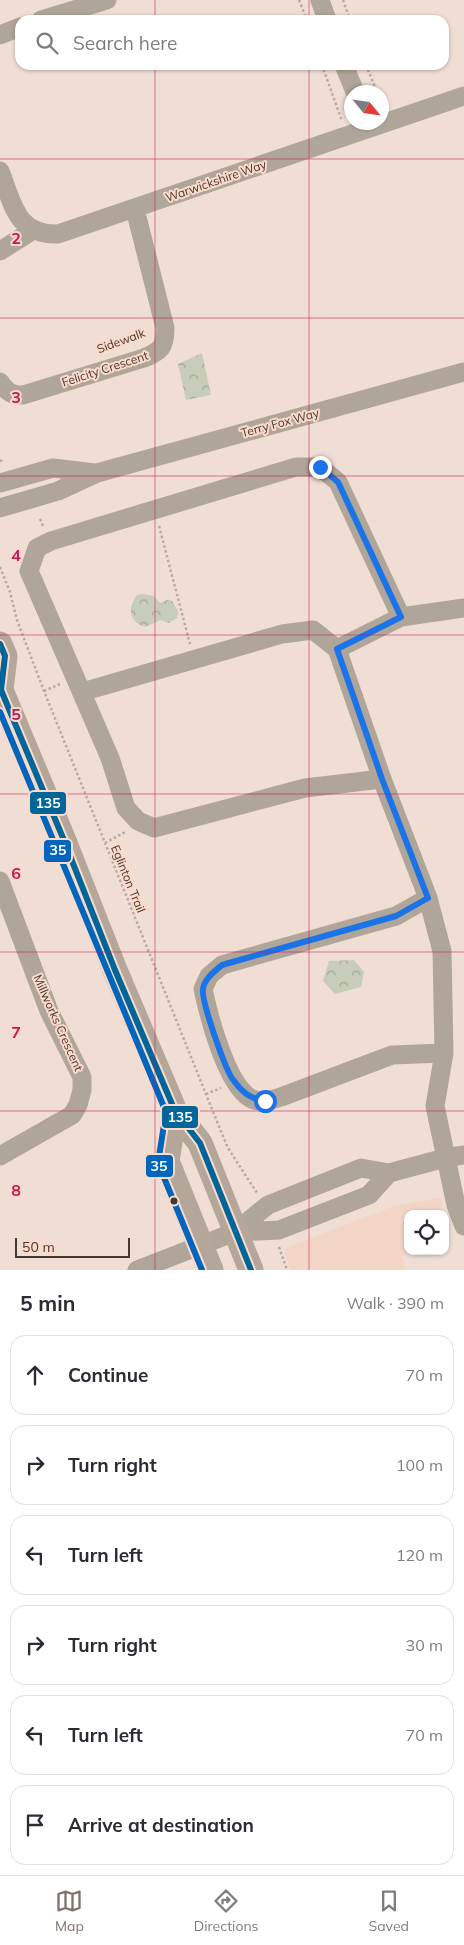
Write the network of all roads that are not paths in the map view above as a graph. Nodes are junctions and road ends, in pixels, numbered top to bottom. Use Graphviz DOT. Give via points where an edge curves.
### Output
graph roads {
  1 [pos="107,0"];
  2 [pos="320,0"];
  3 [pos="62,6"];
  4 [pos="48,15"];
  5 [pos="325,15"];
  6 [pos="15,30"];
  7 [pos="0,35"];
  8 [pos="346,70"];
  9 [pos="352,85"];
  10 [pos="464,96"];
  11 [pos="389,119"];
  12 [pos="359,130"];
  13 [pos="0,171"];
  14 [pos="135,209"];
  15 [pos="31,229"];
  16 [pos="0,251"];
  17 [pos="464,372"];
  18 [pos="0,382"];
  19 [pos="97,473"];
  20 [pos="0,483"];
  21 [pos="0,508"];
  22 [pos="464,608"];
  23 [pos="401,617"];
  24 [pos="0,644"];
  25 [pos="337,649"];
  26 [pos="0,690"];
  27 [pos="82,692"];
  28 [pos="382,779"];
  29 [pos="0,881"];
  30 [pos="428,898"];
  31 [pos="444,1053"];
  32 [pos="176,1111"];
  33 [pos="464,1155"];
  34 [pos="0,1156"];
  35 [pos="445,1158"];
  36 [pos="389,1173"];
  37 [pos="464,1226"];
  38 [pos="235,1232"];
  39 [pos="201,1245"];
  40 [pos="137,1270"];
  41 [pos="210,1270"];
  42 [pos="251,1270"];
  1 -- 3 [label="street"];
  2 -- 5 [label="street"];
  3 -- 4 [label="street"];
  6 -- 7 [label="street"];
  8 -- 9 [label="street"];
  10 -- 11 [label="street, Warwickshire Way"];
  12 -- 14 [label="street, Warwickshire Way"];
  13 -- 15 [label="street" via="18,216"];
  14 -- 15 [label="street, Warwickshire Way" via="58,234"];
  14 -- 18 [label="street, Felicity Crescent" via="165,328 162,347 144,358 23,395 9,392"];
  15 -- 16 [label="street"];
  17 -- 19 [label="street, Terry Fox Way"];
  19 -- 20 [label="street, Terry Fox Way" via="52,468"];
  19 -- 21 [label="street, Terry Fox Way" via="58,491"];
  22 -- 23 [label="street"];
  23 -- 25 [label="street"];
  23 -- 27 [label="street" via="338,482 320,467 296,467 51,541 37,548 29,571"];
  24 -- 26 [label="main road" via="5,656"];
  25 -- 27 [label="street" via="313,630 282,634"];
  25 -- 28 [label="street"];
  26 -- 32 [label="main road"];
  27 -- 28 [label="street" via="110,758 126,808 138,821 154,828 305,788"];
  28 -- 30 [label="street"];
  29 -- 34 [label="street, Millworks Crescent" via="50,1011 82,1077 82,1090 72,1115"];
  30 -- 31 [label="street" via="442,951"];
  30 -- 31 [label="street" via="396,916 222,965 210,976 203,989 208,1016 232,1080 251,1099 265,1101 281,1097 392,1055"];
  31 -- 35 [label="street" via="435,1106"];
  32 -- 38 [label="main road" via="200,1143"];
  32 -- 39 [label="main road" via="167,1161"];
  33 -- 35 [label="street"];
  35 -- 36 [label="street"];
  35 -- 37 [label="street"];
  36 -- 38 [label="street" via="369,1195 279,1230"];
  36 -- 38 [label="street" via="361,1168 355,1170 268,1206"];
  38 -- 39 [label="street"];
  38 -- 42 [label="main road"];
  39 -- 40 [label="street"];
  39 -- 41 [label="main road"];
}
